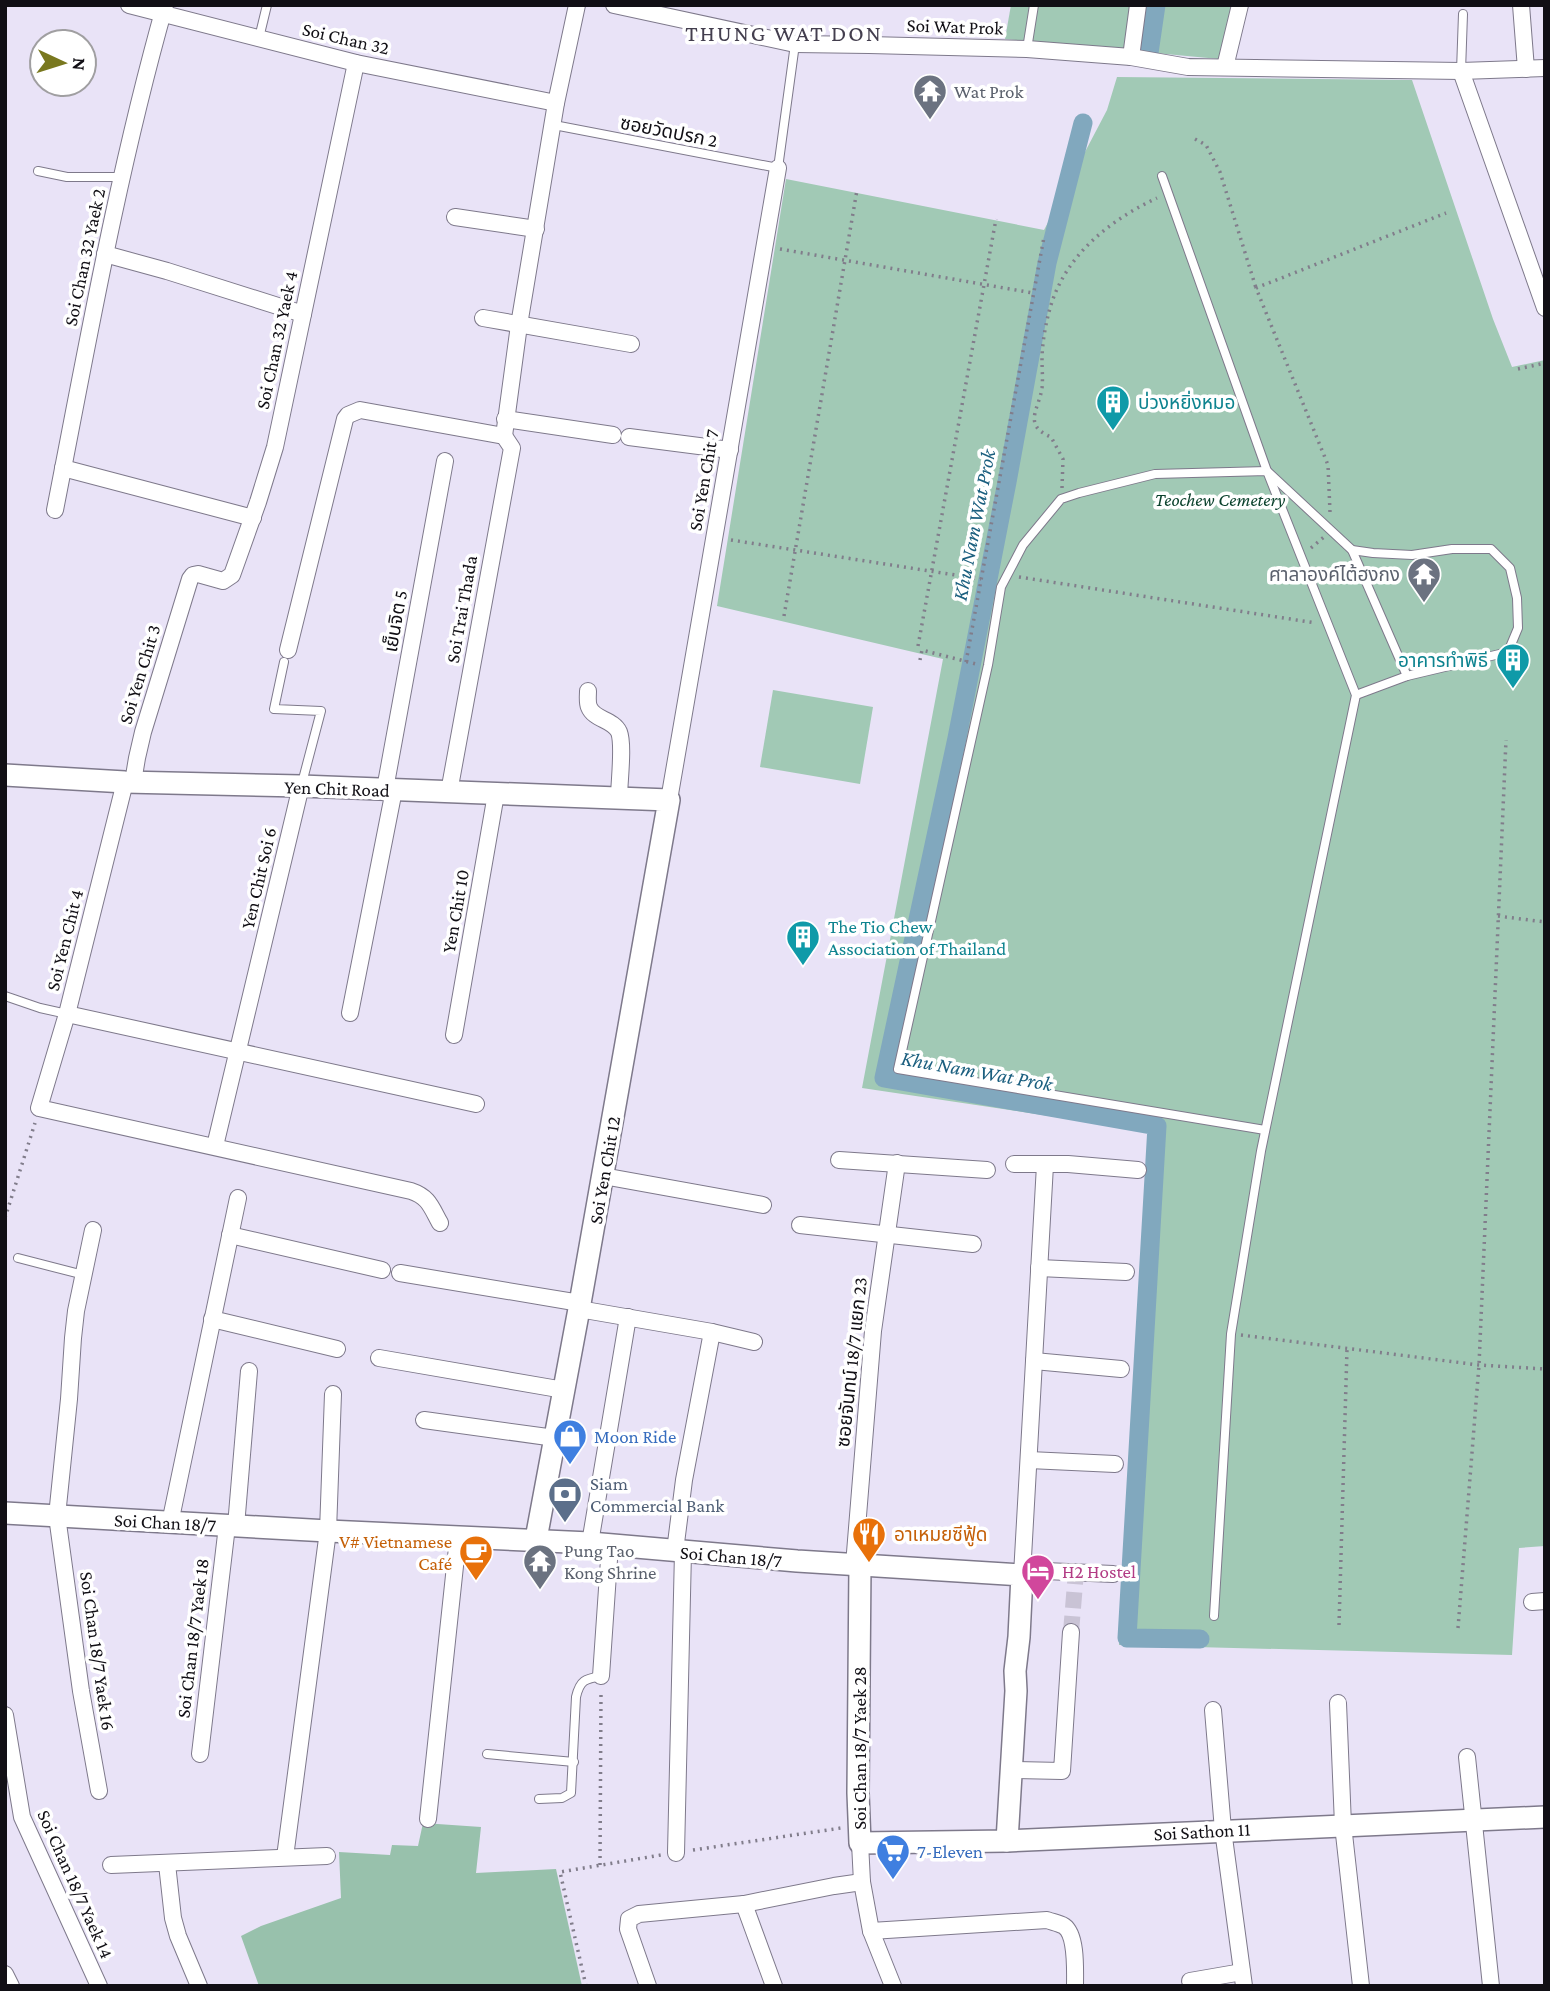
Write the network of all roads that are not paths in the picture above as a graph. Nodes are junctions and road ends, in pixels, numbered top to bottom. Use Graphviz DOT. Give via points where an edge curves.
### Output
graph roads {
  1 [pos="129,5"];
  2 [pos="267,5"];
  3 [pos="577,5"];
  4 [pos="614,5"];
  5 [pos="1034,5"];
  6 [pos="1138,5"];
  7 [pos="1240,5"];
  8 [pos="1521,5"];
  9 [pos="642,8"];
  10 [pos="163,10"];
  11 [pos="1463,14"];
  12 [pos="259,38"];
  13 [pos="794,44"];
  14 [pos="1027,49"];
  15 [pos="1131,57"];
  16 [pos="356,62"];
  17 [pos="1225,66"];
  18 [pos="1545,68"];
  19 [pos="1526,69"];
  20 [pos="1461,71"];
  21 [pos="556,103"];
  22 [pos="554,125"];
  23 [pos="778,167"];
  24 [pos="38,172"];
  25 [pos="1162,176"];
  26 [pos="122,177"];
  27 [pos="455,217"];
  28 [pos="536,229"];
  29 [pos="105,254"];
  30 [pos="1545,308"];
  31 [pos="303,314"];
  32 [pos="483,318"];
  33 [pos="519,325"];
  34 [pos="631,344"];
  35 [pos="505,419"];
  36 [pos="503,436"];
  37 [pos="730,450"];
  38 [pos="446,461"];
  39 [pos="63,468"];
  40 [pos="1268,471"];
  41 [pos="55,510"];
  42 [pos="253,518"];
  43 [pos="1352,550"];
  44 [pos="190,579"];
  45 [pos="286,656"];
  46 [pos="1407,676"];
  47 [pos="588,691"];
  48 [pos="1356,695"];
  49 [pos="5,775"];
  50 [pos="129,782"];
  51 [pos="301,786"];
  52 [pos="389,789"];
  53 [pos="449,792"];
  54 [pos="496,794"];
  55 [pos="619,799"];
  56 [pos="668,800"];
  57 [pos="5,996"];
  58 [pos="350,1013"];
  59 [pos="67,1014"];
  60 [pos="454,1035"];
  61 [pos="239,1052"];
  62 [pos="476,1104"];
  63 [pos="1265,1130"];
  64 [pos="215,1146"];
  65 [pos="839,1160"];
  66 [pos="897,1163"];
  67 [pos="1014,1164"];
  68 [pos="1045,1165"];
  69 [pos="987,1170"];
  70 [pos="1138,1170"];
  71 [pos="603,1176"];
  72 [pos="238,1198"];
  73 [pos="763,1205"];
  74 [pos="440,1223"];
  75 [pos="800,1225"];
  76 [pos="93,1230"];
  77 [pos="887,1235"];
  78 [pos="230,1236"];
  79 [pos="973,1244"];
  80 [pos="18,1258"];
  81 [pos="1039,1268"];
  82 [pos="382,1270"];
  83 [pos="1126,1272"];
  84 [pos="400,1273"];
  85 [pos="84,1275"];
  86 [pos="580,1306"];
  87 [pos="628,1317"];
  88 [pos="212,1319"];
  89 [pos="712,1332"];
  90 [pos="754,1342"];
  91 [pos="337,1349"];
  92 [pos="379,1358"];
  93 [pos="1034,1361"];
  94 [pos="1121,1369"];
  95 [pos="248,1371"];
  96 [pos="564,1390"];
  97 [pos="333,1394"];
  98 [pos="424,1420"];
  99 [pos="555,1438"];
  100 [pos="1029,1460"];
  101 [pos="1115,1464"];
  102 [pos="5,1513"];
  103 [pos="57,1516"];
  104 [pos="170,1523"];
  105 [pos="231,1526"];
  106 [pos="328,1531"];
  107 [pos="458,1538"];
  108 [pos="536,1539"];
  109 [pos="600,1544"];
  110 [pos="679,1551"];
  111 [pos="857,1565"];
  112 [pos="1023,1572"];
  113 [pos="1112,1574"];
  114 [pos="1214,1616"];
  115 [pos="1071,1632"];
  116 [pos="601,1676"];
  117 [pos="1338,1703"];
  118 [pos="1213,1710"];
  119 [pos="5,1715"];
  120 [pos="200,1754"];
  121 [pos="487,1754"];
  122 [pos="1466,1757"];
  123 [pos="574,1762"];
  124 [pos="1012,1770"];
  125 [pos="99,1791"];
  126 [pos="539,1799"];
  127 [pos="22,1817"];
  128 [pos="1545,1817"];
  129 [pos="428,1819"];
  130 [pos="1473,1819"];
  131 [pos="5,1820"];
  132 [pos="1343,1825"];
  133 [pos="1223,1830"];
  134 [pos="1007,1841"];
  135 [pos="860,1843"];
  136 [pos="676,1853"];
  137 [pos="327,1856"];
  138 [pos="285,1857"];
  139 [pos="167,1864"];
  140 [pos="111,1865"];
  141 [pos="862,1882"];
  142 [pos="744,1904"];
  143 [pos="871,1931"];
  144 [pos="5,1974"];
  145 [pos="1243,1979"];
  146 [pos="1190,1981"];
  147 [pos="11,1986"];
  148 [pos="99,1986"];
  149 [pos="199,1986"];
  150 [pos="648,1986"];
  151 [pos="774,1986"];
  152 [pos="893,1986"];
  153 [pos="1075,1986"];
  154 [pos="1362,1986"];
  155 [pos="1491,1986"];
  1 -- 10 [label="street, Soi Chan 32"];
  2 -- 12 [label="lane"];
  3 -- 21 [label="street"];
  4 -- 9 [label="street, Soi Wat Prok"];
  5 -- 14 [label="lane"];
  6 -- 15 [label="street"];
  7 -- 17 [label="street"];
  8 -- 19 [label="street"];
  9 -- 13 [label="street, Soi Wat Prok"];
  10 -- 12 [label="street, Soi Chan 32"];
  10 -- 26 [label="street, Soi Chan 32 Yaek 2"];
  11 -- 20 [label="lane"];
  12 -- 16 [label="street, Soi Chan 32"];
  13 -- 14 [label="street, Soi Wat Prok"];
  13 -- 23 [label="lane"];
  14 -- 15 [label="street, Soi Wat Prok"];
  15 -- 17 [label="street, Soi Wat Prok" via="1188,67"];
  16 -- 21 [label="street, Soi Chan 32"];
  16 -- 31 [label="street, Soi Chan 32 Yaek 4"];
  17 -- 20 [label="street, Soi Wat Prok"];
  18 -- 19 [label="street, Soi Wat Prok"];
  19 -- 20 [label="street, Soi Wat Prok"];
  20 -- 30 [label="street"];
  21 -- 22 [label="street"];
  22 -- 23 [label="lane, ซอยวัดปรก 2"];
  22 -- 28 [label="street"];
  23 -- 37 [label="street, Soi Yen Chit 7"];
  24 -- 26 [label="lane"];
  25 -- 40 [label="lane"];
  26 -- 29 [label="street, Soi Chan 32 Yaek 2"];
  27 -- 28 [label="street"];
  28 -- 33 [label="street"];
  29 -- 31 [label="street"];
  29 -- 39 [label="street, Soi Chan 32 Yaek 2"];
  31 -- 42 [label="street, Soi Chan 32 Yaek 4" via="275,447"];
  32 -- 33 [label="street"];
  33 -- 34 [label="street"];
  33 -- 35 [label="street"];
  35 -- 36 [label="street, Soi Trai Thada"];
  35 -- 37 [label="street"];
  36 -- 45 [label="street" via="360,410 348,415"];
  36 -- 53 [label="street, Soi Trai Thada" via="512,449"];
  37 -- 56 [label="street, Soi Yen Chit 7"];
  38 -- 52 [label="street, เย็นจิต 5"];
  39 -- 41 [label="street, Soi Chan 32 Yaek 2"];
  39 -- 42 [label="street"];
  40 -- 43 [label="lane"];
  40 -- 48 [label="lane"];
  40 -- 63 [label="lane" via="1155,474 1061,499 1023,545 1001,587 988,666 898,1069"];
  42 -- 44 [label="street, Soi Chan 32 Yaek 4" via="229,579 198,574"];
  43 -- 46 [label="lane"];
  43 -- 46 [label="lane" via="1412,555 1491,549 1510,568 1518,628 1508,652"];
  44 -- 50 [label="street, Soi Yen Chit 3"];
  45 -- 51 [label="lane, Yen Chit Soi 6" via="274,709 321,711"];
  46 -- 48 [label="lane"];
  47 -- 55 [label="street" via="591,711 619,732"];
  48 -- 63 [label="lane"];
  49 -- 50 [label="street, Yen Chit Road"];
  50 -- 51 [label="street, Yen Chit Road"];
  50 -- 59 [label="street, Soi Yen Chit 4"];
  51 -- 52 [label="street, Yen Chit Road"];
  51 -- 61 [label="street, Yen Chit Soi 6"];
  52 -- 53 [label="street, Yen Chit Road"];
  52 -- 58 [label="street, เย็นจิต 5" via="376,890"];
  53 -- 54 [label="street, Yen Chit Road"];
  54 -- 55 [label="street, Yen Chit Road"];
  54 -- 60 [label="street, Yen Chit 10"];
  55 -- 56 [label="street, Yen Chit Road"];
  56 -- 71 [label="street, Soi Yen Chit 12"];
  57 -- 59 [label="lane"];
  59 -- 61 [label="street"];
  59 -- 64 [label="street, Soi Yen Chit 4" via="39,1108"];
  61 -- 62 [label="street"];
  61 -- 64 [label="street, Yen Chit Soi 6"];
  63 -- 114 [label="lane" via="1231,1334"];
  64 -- 74 [label="street" via="422,1194"];
  65 -- 66 [label="street"];
  66 -- 69 [label="street"];
  66 -- 77 [label="street, ซอยจันทน์ 18/7 แยก 23"];
  67 -- 68 [label="street"];
  68 -- 70 [label="street"];
  68 -- 81 [label="street"];
  71 -- 73 [label="street"];
  71 -- 86 [label="street, Soi Yen Chit 12"];
  72 -- 78 [label="street"];
  75 -- 77 [label="street"];
  76 -- 85 [label="street, Soi Chan 18/7 Yaek 16"];
  77 -- 79 [label="street"];
  77 -- 111 [label="street, ซอยจันทน์ 18/7 แยก 23" via="873,1331"];
  78 -- 82 [label="street"];
  78 -- 88 [label="street"];
  80 -- 85 [label="lane"];
  81 -- 83 [label="street"];
  81 -- 93 [label="street"];
  84 -- 86 [label="street"];
  85 -- 103 [label="street, Soi Chan 18/7 Yaek 16" via="73,1338"];
  86 -- 87 [label="street"];
  86 -- 96 [label="street, Soi Yen Chit 12"];
  87 -- 89 [label="street"];
  87 -- 109 [label="street"];
  88 -- 91 [label="street"];
  88 -- 104 [label="street"];
  89 -- 90 [label="street"];
  89 -- 110 [label="street" via="684,1480"];
  92 -- 96 [label="street"];
  93 -- 94 [label="street"];
  93 -- 100 [label="street"];
  95 -- 105 [label="street, Soi Chan 18/7 Yaek 18"];
  96 -- 99 [label="street, Soi Yen Chit 12"];
  97 -- 106 [label="street"];
  98 -- 99 [label="street"];
  99 -- 108 [label="street, Soi Yen Chit 12"];
  100 -- 101 [label="street"];
  100 -- 112 [label="street"];
  102 -- 103 [label="street, Soi Chan 18/7"];
  103 -- 104 [label="street, Soi Chan 18/7"];
  103 -- 125 [label="street, Soi Chan 18/7 Yaek 16"];
  104 -- 105 [label="street, Soi Chan 18/7"];
  105 -- 106 [label="street, Soi Chan 18/7"];
  105 -- 120 [label="street, Soi Chan 18/7 Yaek 18"];
  106 -- 107 [label="street, Soi Chan 18/7"];
  106 -- 138 [label="street"];
  107 -- 108 [label="street, Soi Chan 18/7"];
  107 -- 129 [label="street"];
  108 -- 109 [label="street, Soi Chan 18/7"];
  109 -- 110 [label="street, Soi Chan 18/7"];
  109 -- 116 [label="street"];
  110 -- 111 [label="street, Soi Chan 18/7"];
  110 -- 136 [label="street"];
  111 -- 112 [label="street, Soi Chan 18/7"];
  111 -- 135 [label="street, Soi Chan 18/7 Yaek 28"];
  112 -- 113 [label="street"];
  112 -- 124 [label="street"];
  115 -- 124 [label="street" via="1062,1771"];
  116 -- 123 [label="lane" via="579,1685"];
  117 -- 132 [label="street"];
  118 -- 133 [label="street"];
  119 -- 127 [label="street, Soi Chan 18/7 Yaek 14"];
  121 -- 123 [label="lane"];
  122 -- 130 [label="street"];
  123 -- 126 [label="lane" via="571,1793"];
  124 -- 134 [label="street"];
  127 -- 131 [label="street"];
  127 -- 148 [label="street, Soi Chan 18/7 Yaek 14"];
  128 -- 130 [label="street, Soi Sathon 11"];
  130 -- 132 [label="street, Soi Sathon 11"];
  130 -- 155 [label="street"];
  132 -- 133 [label="street, Soi Sathon 11"];
  132 -- 154 [label="street"];
  133 -- 134 [label="street, Soi Sathon 11"];
  133 -- 145 [label="street"];
  134 -- 135 [label="street, Soi Sathon 11"];
  135 -- 141 [label="street, Soi Chan 18/7 Yaek 28"];
  137 -- 138 [label="street"];
  138 -- 139 [label="street"];
  139 -- 140 [label="street"];
  139 -- 149 [label="street" via="173,1918"];
  141 -- 142 [label="street"];
  141 -- 143 [label="street, Soi Chan 18/7 Yaek 28"];
  142 -- 150 [label="street" via="639,1914 629,1919 628,1930"];
  142 -- 151 [label="street"];
  143 -- 152 [label="street, Soi Chan 18/7 Yaek 28"];
  143 -- 153 [label="street" via="1047,1920 1065,1926 1070,1934"];
  144 -- 147 [label="street"];
  145 -- 146 [label="street"];
}
